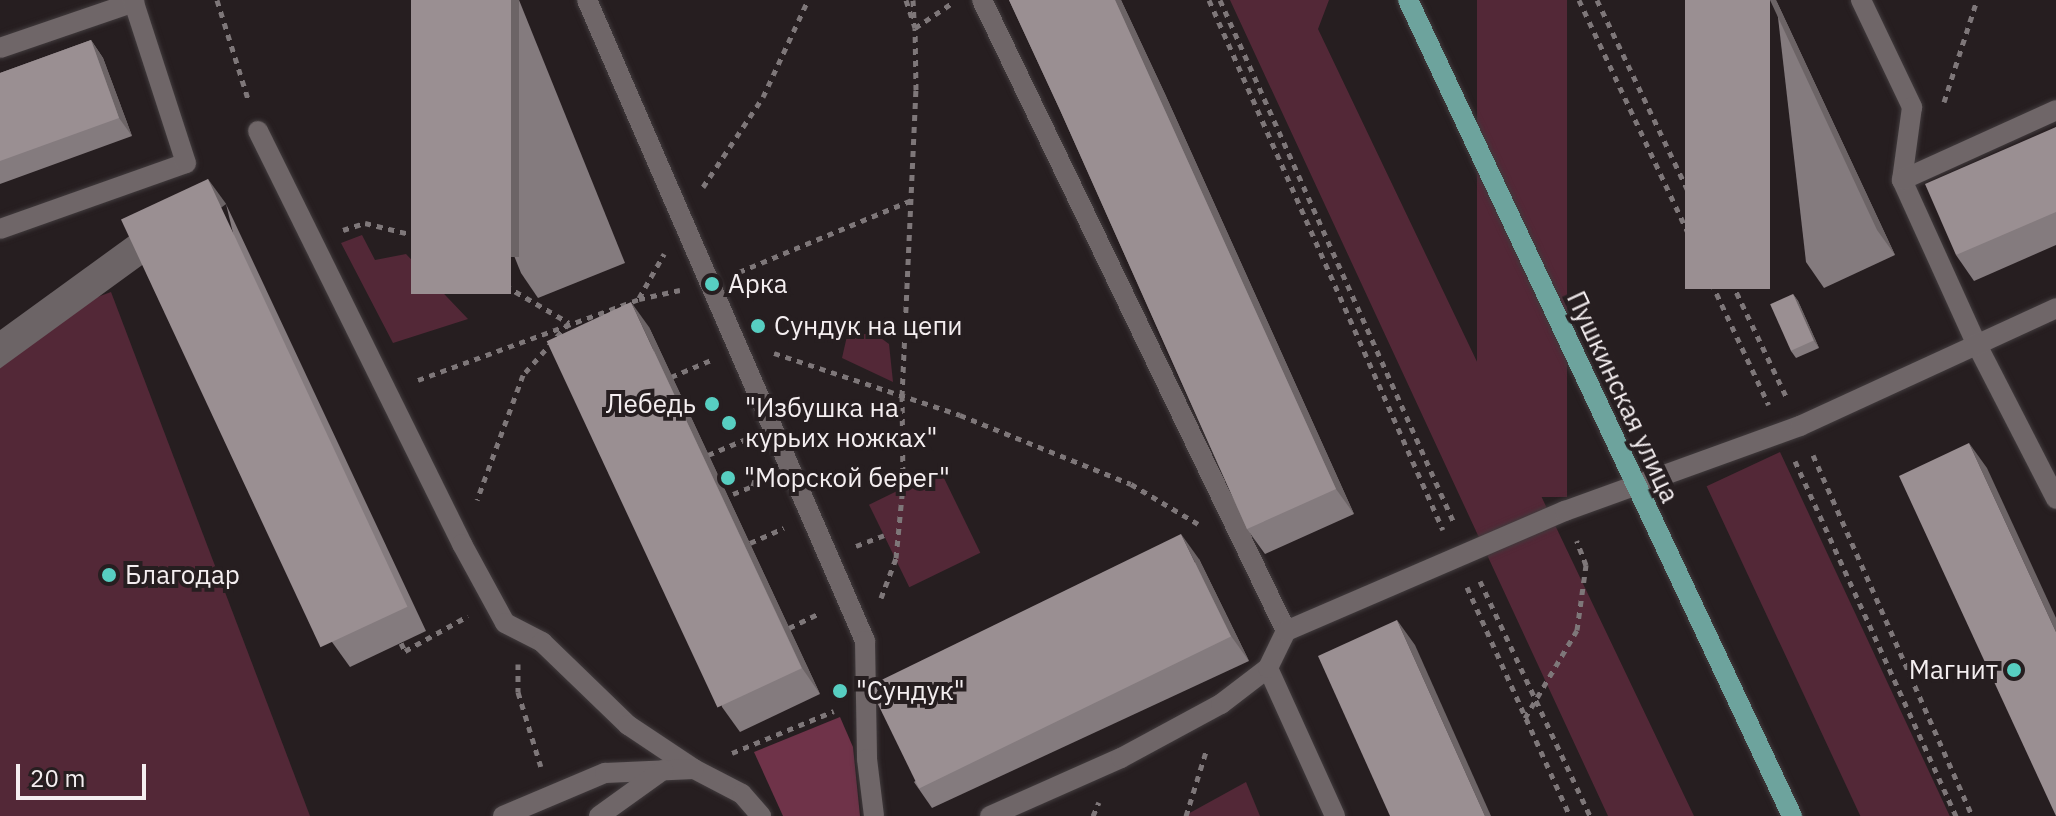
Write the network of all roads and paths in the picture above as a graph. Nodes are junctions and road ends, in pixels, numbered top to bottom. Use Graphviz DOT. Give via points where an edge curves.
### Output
graph roads {
  1 [pos="217,0"];
  2 [pos="587,0"];
  3 [pos="808,0"];
  4 [pos="906,0"];
  5 [pos="913,0"];
  6 [pos="956,0"];
  7 [pos="982,0"];
  8 [pos="1209,0"];
  9 [pos="1220,0"];
  10 [pos="1408,0"];
  11 [pos="1861,0"];
  12 [pos="1977,0"];
  13 [pos="134,1"];
  14 [pos="915,28"];
  15 [pos="0,48"];
  16 [pos="1943,105"];
  17 [pos="2056,110"];
  18 [pos="258,131"];
  19 [pos="1902,180"];
  20 [pos="912,200"];
  21 [pos="683,220"];
  22 [pos="0,229"];
  23 [pos="312,240"];
  24 [pos="712,284"];
  25 [pos="2056,308"];
  26 [pos="569,323"];
  27 [pos="736,344"];
  28 [pos="1977,345"];
  29 [pos="671,377"];
  30 [pos="387,392"];
  31 [pos="902,396"];
  32 [pos="1635,486"];
  33 [pos="2056,499"];
  34 [pos="1565,511"];
  35 [pos="884,535"];
  36 [pos="462,544"];
  37 [pos="860,545"];
  38 [pos="1249,554"];
  39 [pos="1461,554"];
  40 [pos="880,601"];
  41 [pos="494,602"];
  42 [pos="505,623"];
  43 [pos="1286,631"];
  44 [pos="401,643"];
  45 [pos="1268,668"];
  46 [pos="868,696"];
  47 [pos="1535,701"];
  48 [pos="1221,704"];
  49 [pos="1524,719"];
  50 [pos="694,769"];
  51 [pos="663,770"];
  52 [pos="545,800"];
  53 [pos="503,816"];
  54 [pos="599,816"];
  55 [pos="761,816"];
  56 [pos="874,816"];
  57 [pos="990,816"];
  58 [pos="1186,816"];
  59 [pos="1335,816"];
  60 [pos="1570,816"];
  61 [pos="1590,816"];
  62 [pos="1792,816"];
  1 -- 18 [label="path"];
  2 -- 21 [label="lane"];
  3 -- 21 [label="path" via="763,97"];
  4 -- 14 [label="path"];
  5 -- 14 [label="path"];
  6 -- 14 [label="path"];
  7 -- 38 [label="lane"];
  8 -- 39 [label="path"];
  9 -- 39 [label="path"];
  10 -- 32 [label="main road, Пушкинская улица"];
  11 -- 19 [label="lane" via="1912,107"];
  12 -- 16 [label="path"];
  13 -- 15 [label="lane"];
  13 -- 22 [label="lane" via="186,163"];
  14 -- 20 [label="path"];
  17 -- 19 [label="lane"];
  18 -- 23 [label="lane"];
  19 -- 28 [label="lane"];
  20 -- 24 [label="path"];
  20 -- 31 [label="path"];
  21 -- 24 [label="lane"];
  23 -- 26 [label="path" via="365,223 422,237"];
  23 -- 30 [label="lane"];
  24 -- 26 [label="path" via="639,299"];
  24 -- 27 [label="lane"];
  25 -- 28 [label="lane"];
  26 -- 30 [label="path"];
  26 -- 36 [label="path" via="523,375"];
  27 -- 29 [label="path"];
  27 -- 31 [label="path"];
  27 -- 46 [label="lane" via="865,641"];
  28 -- 32 [label="lane" via="1800,426"];
  28 -- 33 [label="lane"];
  30 -- 36 [label="lane"];
  31 -- 38 [label="path" via="1131,484"];
  31 -- 40 [label="path" via="903,485 896,558"];
  32 -- 34 [label="lane"];
  32 -- 62 [label="main road, Пушкинская улица"];
  34 -- 39 [label="lane"];
  34 -- 47 [label="path" via="1586,565 1577,630"];
  35 -- 37 [label="path"];
  36 -- 41 [label="lane"];
  38 -- 43 [label="lane"];
  39 -- 43 [label="lane"];
  39 -- 47 [label="path"];
  39 -- 49 [label="path"];
  41 -- 42 [label="lane"];
  41 -- 44 [label="path" via="405,651"];
  42 -- 50 [label="lane" via="542,642 628,725"];
  42 -- 52 [label="path" via="518,644 518,692 546,784"];
  43 -- 45 [label="lane"];
  45 -- 48 [label="lane"];
  45 -- 59 [label="lane"];
  46 -- 50 [label="path"];
  46 -- 56 [label="lane" via="867,759"];
  47 -- 49 [label="path"];
  47 -- 61 [label="path"];
  48 -- 57 [label="lane" via="1121,758"];
  48 -- 58 [label="path"];
  49 -- 60 [label="path"];
  50 -- 51 [label="lane"];
  50 -- 55 [label="lane" via="742,794"];
  51 -- 52 [label="lane" via="605,773"];
  51 -- 54 [label="lane"];
  52 -- 53 [label="lane"];
}
